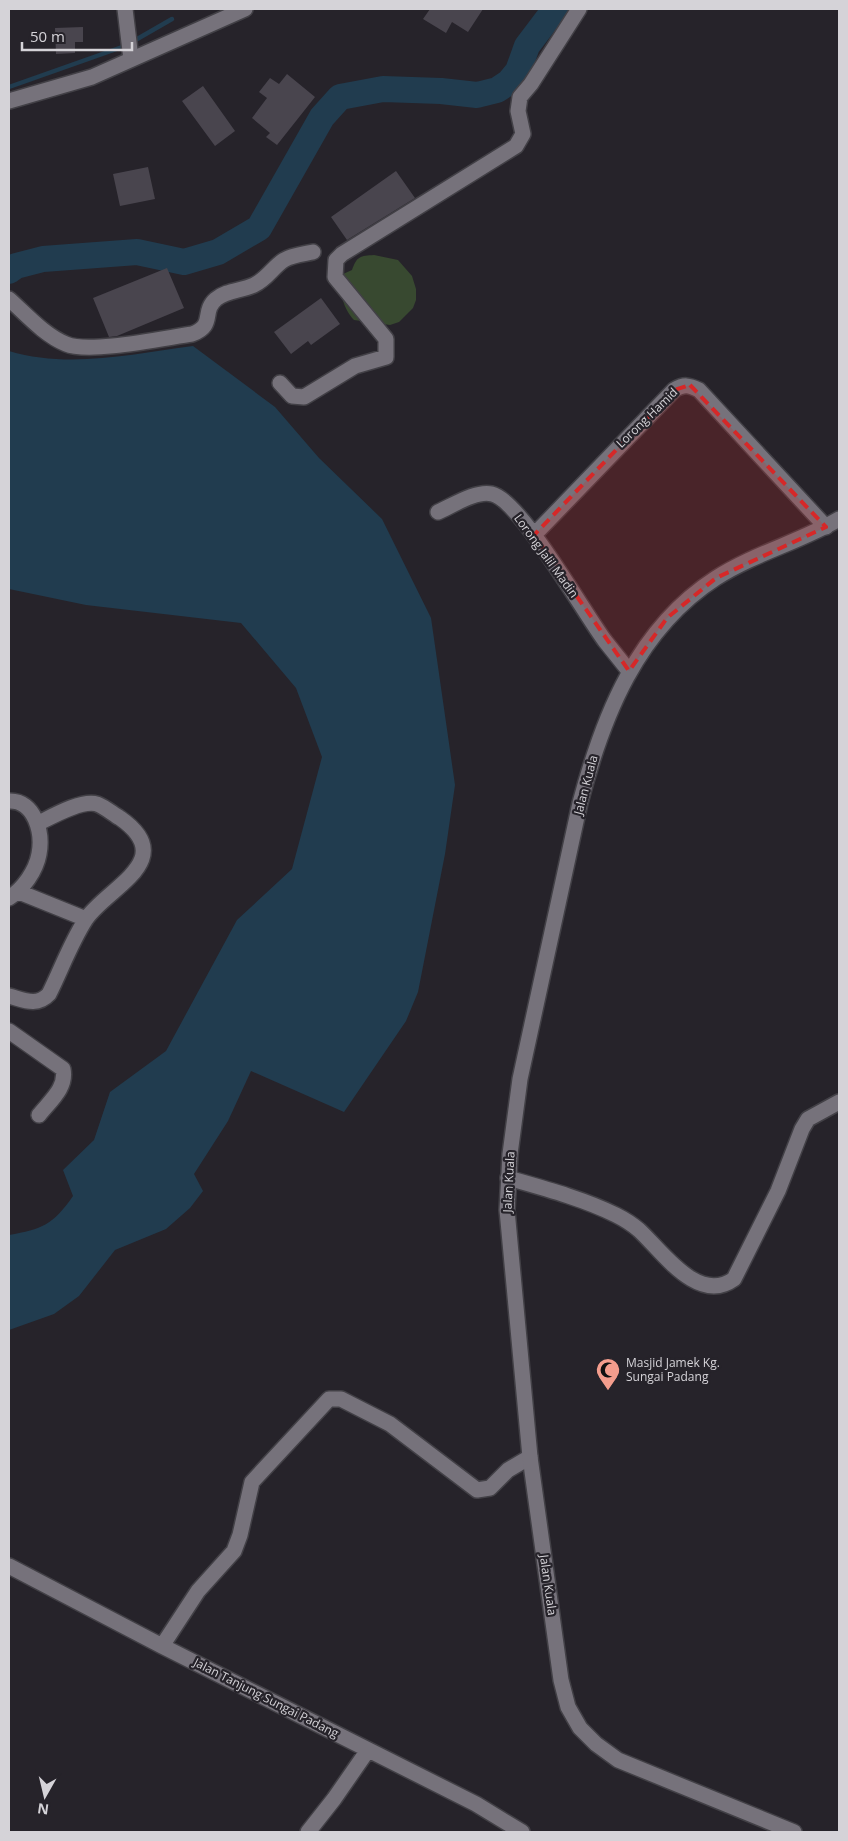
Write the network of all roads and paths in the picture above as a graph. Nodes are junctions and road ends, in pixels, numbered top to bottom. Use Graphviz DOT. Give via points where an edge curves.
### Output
graph roads {
  1 [pos="125,9"];
  2 [pos="245,9"];
  3 [pos="579,9"];
  4 [pos="132,59"];
  5 [pos="9,101"];
  6 [pos="313,252"];
  7 [pos="9,299"];
  8 [pos="280,384"];
  9 [pos="438,512"];
  10 [pos="833,523"];
  11 [pos="534,535"];
  12 [pos="629,671"];
  13 [pos="9,801"];
  14 [pos="37,824"];
  15 [pos="14,895"];
  16 [pos="86,919"];
  17 [pos="9,996"];
  18 [pos="9,1030"];
  19 [pos="839,1102"];
  20 [pos="39,1114"];
  21 [pos="508,1178"];
  22 [pos="530,1456"];
  23 [pos="9,1566"];
  24 [pos="162,1646"];
  25 [pos="368,1750"];
  26 [pos="308,1832"];
  27 [pos="522,1832"];
  28 [pos="794,1832"];
  1 -- 4 [label="street"];
  2 -- 4 [label="street"];
  3 -- 8 [label="street" via="520,97 518,111 523,134 516,146 336,260 335,277 386,339 386,357 355,366 304,397 292,396"];
  4 -- 5 [label="street" via="92,77"];
  6 -- 7 [label="street" via="284,260 252,286 224,293 209,306 207,324 192,334 90,348 67,345 45,331"];
  9 -- 11 [label="street, Lorong Jalil Madin" via="478,495 491,493 510,507"];
  10 -- 11 [label="street, Lorong Hamid" via="699,390 690,385 674,390"];
  10 -- 12 [label="street, Jalan Kuala" via="767,551 716,578 667,618"];
  11 -- 12 [label="street, Lorong Jalil Madin"];
  12 -- 21 [label="street, Jalan Kuala" via="604,727 580,803 520,1079"];
  13 -- 14 [label="street" via="28,807"];
  14 -- 15 [label="street" via="40,837 35,867"];
  14 -- 16 [label="street" via="81,804 92,803 102,806 137,832 143,849 139,867"];
  15 -- 16 [label="street"];
  16 -- 17 [label="street" via="43,1001 34,1003"];
  18 -- 20 [label="street" via="63,1069 62,1087"];
  19 -- 21 [label="street" via="808,1119 768,1212 734,1279 726,1284 704,1285 691,1279 659,1253 638,1230 614,1214"];
  21 -- 22 [label="street, Jalan Kuala" via="509,1246"];
  22 -- 24 [label="street" via="508,1470 490,1488 477,1490 390,1424 341,1398 325,1402 252,1482 234,1551 198,1591"];
  22 -- 28 [label="street, Jalan Kuala" via="562,1680 568,1706 580,1728 618,1760"];
  23 -- 24 [label="street, Jalan Tanjung Sungai Padang"];
  24 -- 25 [label="street, Jalan Tanjung Sungai Padang"];
  25 -- 26 [label="street"];
  25 -- 27 [label="street, Jalan Tanjung Sungai Padang" via="476,1804"];
}
